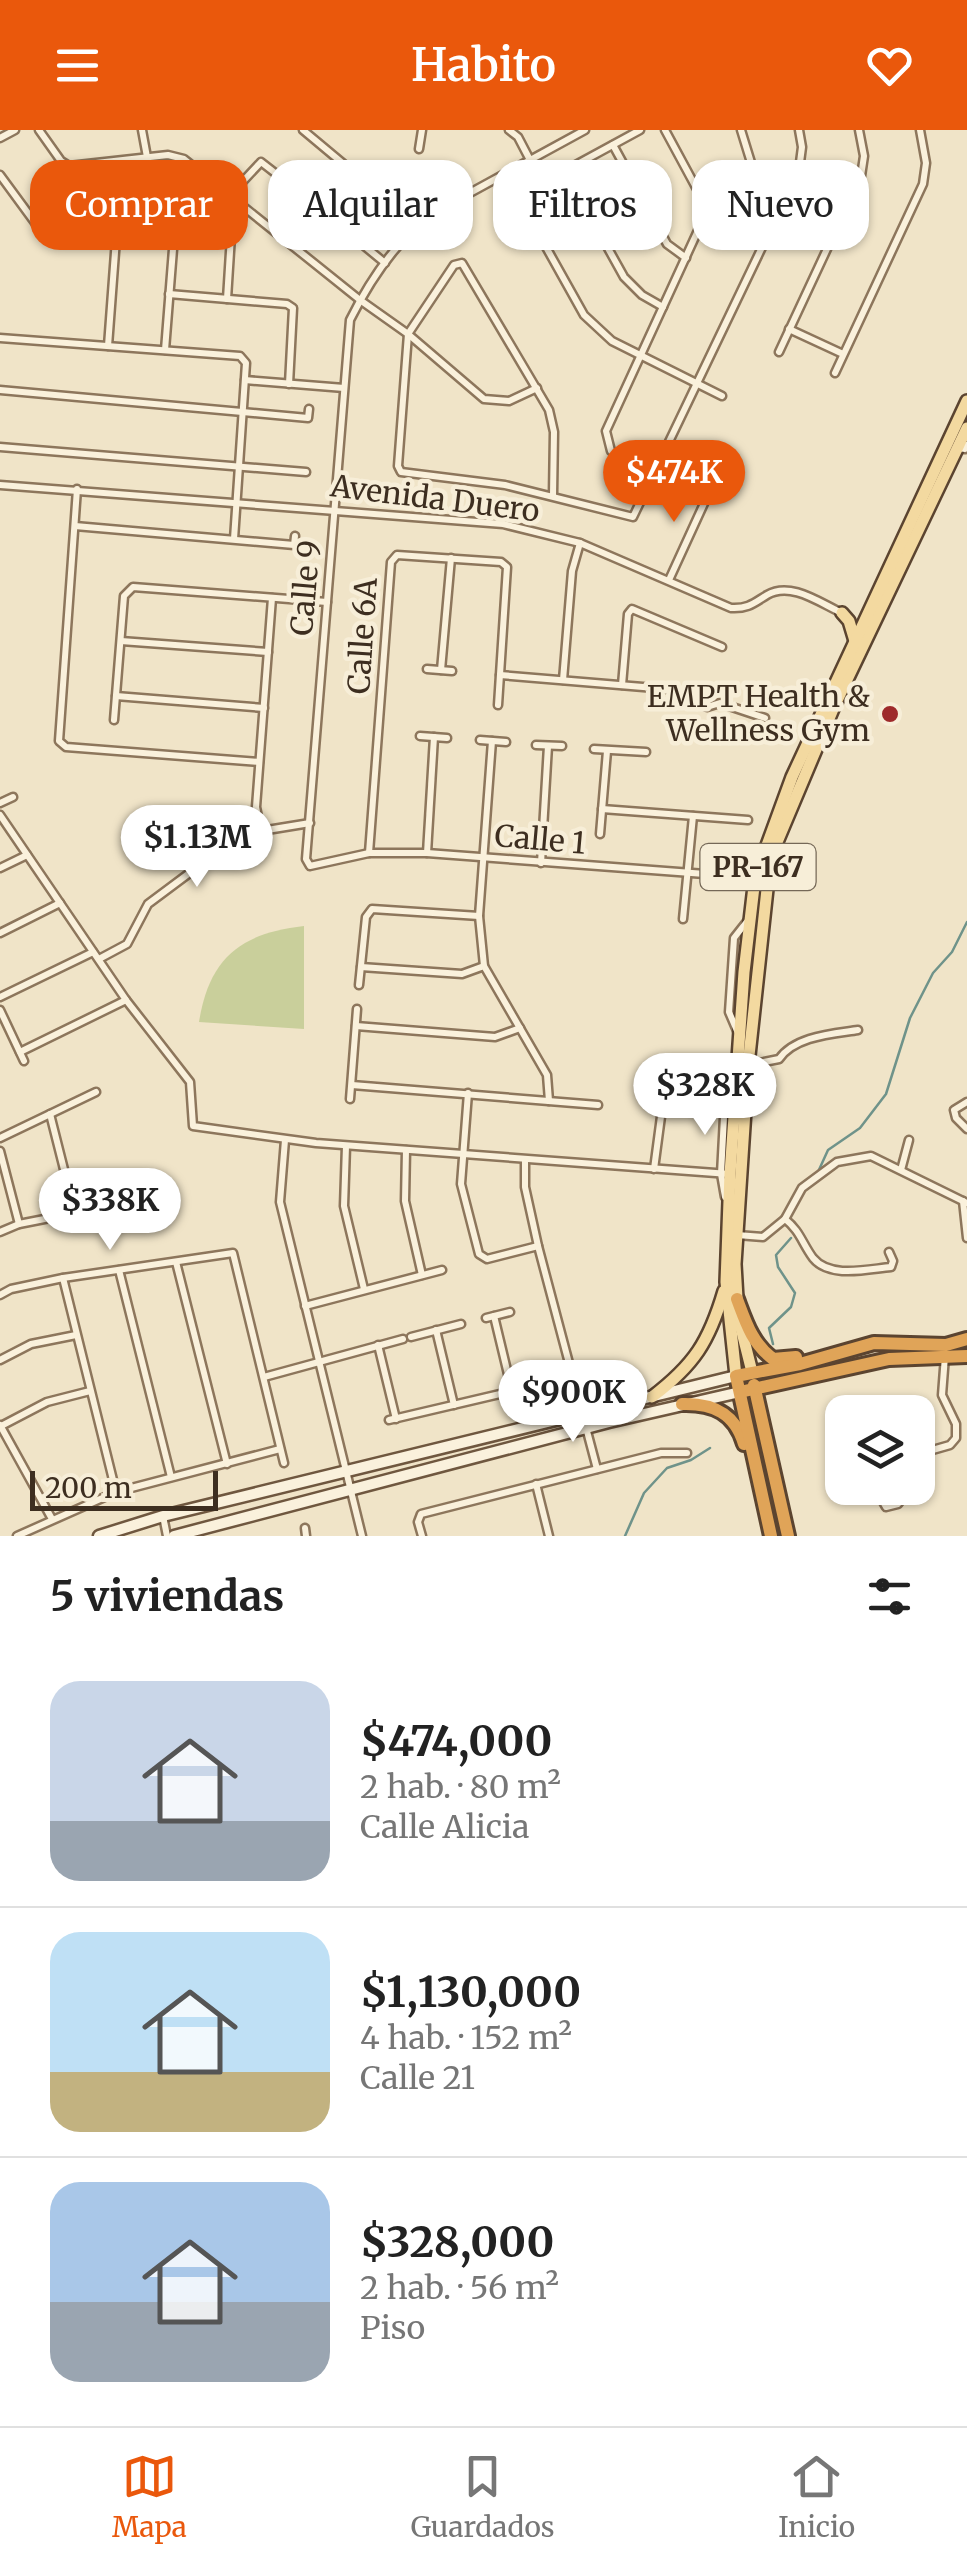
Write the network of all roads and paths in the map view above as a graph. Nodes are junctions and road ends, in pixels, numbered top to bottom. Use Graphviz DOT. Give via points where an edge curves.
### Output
graph roads {
  1 [pos="15,130"];
  2 [pos="39,130"];
  3 [pos="142,130"];
  4 [pos="303,130"];
  5 [pos="422,130"];
  6 [pos="510,130"];
  7 [pos="584,130"];
  8 [pos="640,130"];
  9 [pos="665,130"];
  10 [pos="741,130"];
  11 [pos="799,130"];
  12 [pos="860,130"];
  13 [pos="920,130"];
  14 [pos="0,138"];
  15 [pos="613,145"];
  16 [pos="419,149"];
  17 [pos="146,157"];
  18 [pos="185,160"];
  19 [pos="339,160"];
  20 [pos="530,160"];
  21 [pos="585,160"];
  22 [pos="750,160"];
  23 [pos="800,160"];
  24 [pos="863,160"];
  25 [pos="268,167"];
  26 [pos="0,175"];
  27 [pos="248,176"];
  28 [pos="248,208"];
  29 [pos="30,216"];
  30 [pos="115,250"];
  31 [pos="174,250"];
  32 [pos="230,250"];
  33 [pos="369,250"];
  34 [pos="395,250"];
  35 [pos="548,250"];
  36 [pos="609,250"];
  37 [pos="761,250"];
  38 [pos="827,250"];
  39 [pos="686,258"];
  40 [pos="385,263"];
  41 [pos="170,294"];
  42 [pos="227,300"];
  43 [pos="360,300"];
  44 [pos="663,307"];
  45 [pos="789,329"];
  46 [pos="408,334"];
  47 [pos="0,338"];
  48 [pos="108,346"];
  49 [pos="165,350"];
  50 [pos="778,352"];
  51 [pos="843,354"];
  52 [pos="640,358"];
  53 [pos="834,373"];
  54 [pos="245,380"];
  55 [pos="289,384"];
  56 [pos="698,384"];
  57 [pos="344,388"];
  58 [pos="537,388"];
  59 [pos="0,390"];
  60 [pos="722,396"];
  61 [pos="967,401"];
  62 [pos="308,408"];
  63 [pos="242,412"];
  64 [pos="967,428"];
  65 [pos="963,446"];
  66 [pos="0,447"];
  67 [pos="611,451"];
  68 [pos="238,466"];
  69 [pos="306,472"];
  70 [pos="0,485"];
  71 [pos="712,486"];
  72 [pos="77,489"];
  73 [pos="553,495"];
  74 [pos="236,502"];
  75 [pos="334,509"];
  76 [pos="75,526"];
  77 [pos="295,536"];
  78 [pos="234,540"];
  79 [pos="580,543"];
  80 [pos="450,558"];
  81 [pos="668,580"];
  82 [pos="272,598"];
  83 [pos="327,602"];
  84 [pos="869,610"];
  85 [pos="842,613"];
  86 [pos="120,641"];
  87 [pos="855,641"];
  88 [pos="722,647"];
  89 [pos="268,652"];
  90 [pos="427,669"];
  91 [pos="440,670"];
  92 [pos="452,671"];
  93 [pos="500,675"];
  94 [pos="563,680"];
  95 [pos="622,685"];
  96 [pos="116,696"];
  97 [pos="498,705"];
  98 [pos="264,708"];
  99 [pos="766,718"];
  100 [pos="114,720"];
  101 [pos="420,736"];
  102 [pos="434,737"];
  103 [pos="446,738"];
  104 [pos="480,740"];
  105 [pos="492,741"];
  106 [pos="506,742"];
  107 [pos="536,745"];
  108 [pos="548,746"];
  109 [pos="562,746"];
  110 [pos="594,749"];
  111 [pos="607,750"];
  112 [pos="646,752"];
  113 [pos="259,762"];
  114 [pos="13,796"];
  115 [pos="0,803"];
  116 [pos="602,808"];
  117 [pos="0,815"];
  118 [pos="693,816"];
  119 [pos="748,820"];
  120 [pos="310,823"];
  121 [pos="262,832"];
  122 [pos="600,834"];
  123 [pos="369,853"];
  124 [pos="428,854"];
  125 [pos="27,855"];
  126 [pos="484,858"];
  127 [pos="541,862"];
  128 [pos="310,866"];
  129 [pos="0,868"];
  130 [pos="688,874"];
  131 [pos="761,879"];
  132 [pos="60,903"];
  133 [pos="479,916"];
  134 [pos="683,919"];
  135 [pos="0,933"];
  136 [pos="93,952"];
  137 [pos="98,960"];
  138 [pos="361,966"];
  139 [pos="484,966"];
  140 [pos="360,985"];
  141 [pos="0,998"];
  142 [pos="126,1000"];
  143 [pos="357,1008"];
  144 [pos="0,1010"];
  145 [pos="356,1026"];
  146 [pos="520,1028"];
  147 [pos="858,1030"];
  148 [pos="748,1065"];
  149 [pos="352,1085"];
  150 [pos="96,1092"];
  151 [pos="468,1093"];
  152 [pos="350,1099"];
  153 [pos="549,1101"];
  154 [pos="967,1102"];
  155 [pos="598,1106"];
  156 [pos="662,1109"];
  157 [pos="50,1114"];
  158 [pos="967,1128"];
  159 [pos="0,1138"];
  160 [pos="284,1140"];
  161 [pos="909,1140"];
  162 [pos="346,1146"];
  163 [pos="406,1150"];
  164 [pos="0,1151"];
  165 [pos="464,1154"];
  166 [pos="525,1160"];
  167 [pos="654,1169"];
  168 [pos="901,1170"];
  169 [pos="731,1174"];
  170 [pos="965,1202"];
  171 [pos="784,1219"];
  172 [pos="18,1224"];
  173 [pos="0,1232"];
  174 [pos="736,1235"];
  175 [pos="967,1238"];
  176 [pos="538,1246"];
  177 [pos="889,1252"];
  178 [pos="176,1262"];
  179 [pos="119,1270"];
  180 [pos="442,1270"];
  181 [pos="422,1275"];
  182 [pos="62,1278"];
  183 [pos="726,1282"];
  184 [pos="364,1289"];
  185 [pos="0,1295"];
  186 [pos="737,1300"];
  187 [pos="305,1306"];
  188 [pos="510,1312"];
  189 [pos="462,1324"];
  190 [pos="436,1330"];
  191 [pos="76,1335"];
  192 [pos="967,1339"];
  193 [pos="378,1345"];
  194 [pos="863,1346"];
  195 [pos="945,1352"];
  196 [pos="967,1356"];
  197 [pos="0,1360"];
  198 [pos="319,1360"];
  199 [pos="851,1368"];
  200 [pos="752,1372"];
  201 [pos="572,1376"];
  202 [pos="736,1376"];
  203 [pos="264,1377"];
  204 [pos="755,1390"];
  205 [pos="90,1391"];
  206 [pos="512,1392"];
  207 [pos="740,1392"];
  208 [pos="652,1397"];
  209 [pos="682,1404"];
  210 [pos="454,1405"];
  211 [pos="583,1412"];
  212 [pos="761,1422"];
  213 [pos="0,1425"];
  214 [pos="587,1429"];
  215 [pos="280,1449"];
  216 [pos="935,1449"];
  217 [pos="686,1453"];
  218 [pos="284,1463"];
  219 [pos="226,1464"];
  220 [pos="598,1469"];
  221 [pos="346,1472"];
  222 [pos="171,1478"];
  223 [pos="536,1484"];
  224 [pos="760,1485"];
  225 [pos="350,1491"];
  226 [pos="116,1492"];
  227 [pos="163,1516"];
  228 [pos="52,1519"];
  229 [pos="16,1536"];
  230 [pos="100,1536"];
  231 [pos="170,1536"];
  232 [pos="362,1536"];
  233 [pos="422,1536"];
  234 [pos="549,1536"];
  235 [pos="772,1536"];
  236 [pos="788,1536"];
  1 -- 14 [label="street"];
  2 -- 17 [label="street" via="69,166"];
  3 -- 17 [label="street"];
  4 -- 19 [label="street"];
  5 -- 16 [label="street"];
  6 -- 20 [label="street"];
  7 -- 20 [label="street"];
  8 -- 15 [label="street"];
  9 -- 39 [label="street" via="705,204"];
  10 -- 22 [label="street"];
  11 -- 23 [label="street"];
  12 -- 24 [label="street"];
  13 -- 51 [label="street" via="923,184"];
  15 -- 21 [label="street"];
  15 -- 39 [label="street" via="667,244"];
  17 -- 18 [label="street"];
  25 -- 27 [label="street" via="261,162"];
  26 -- 29 [label="street"];
  28 -- 43 [label="street"];
  30 -- 48 [label="street"];
  31 -- 41 [label="street"];
  32 -- 42 [label="street"];
  33 -- 40 [label="street"];
  34 -- 40 [label="street, Calle 9"];
  35 -- 52 [label="street" via="584,314"];
  36 -- 44 [label="street" via="624,277"];
  37 -- 56 [label="street"];
  38 -- 45 [label="street"];
  39 -- 44 [label="street"];
  40 -- 43 [label="street, Calle 9"];
  41 -- 42 [label="street"];
  41 -- 49 [label="street"];
  42 -- 55 [label="street" via="293,308"];
  43 -- 46 [label="street"];
  43 -- 57 [label="street, Calle 9" via="350,320"];
  44 -- 52 [label="street"];
  45 -- 50 [label="street"];
  45 -- 51 [label="street"];
  46 -- 58 [label="street" via="484,398 509,401"];
  46 -- 58 [label="street" via="454,265 462,263"];
  46 -- 73 [label="street" via="400,472"];
  47 -- 48 [label="street"];
  48 -- 49 [label="street"];
  49 -- 54 [label="street" via="240,356"];
  51 -- 53 [label="street"];
  52 -- 56 [label="street"];
  52 -- 67 [label="street" via="606,432"];
  54 -- 55 [label="street"];
  54 -- 63 [label="street"];
  55 -- 57 [label="street"];
  56 -- 60 [label="street"];
  56 -- 73 [label="street" via="634,517"];
  57 -- 75 [label="street, Calle 9"];
  58 -- 73 [label="street" via="554,432"];
  59 -- 63 [label="street"];
  61 -- 84 [label="main road, PR-167"];
  62 -- 63 [label="street" via="308,418"];
  63 -- 68 [label="street"];
  64 -- 65 [label="main road, PR-167"];
  65 -- 131 [label="main road, PR-167" via="832,709"];
  66 -- 68 [label="street"];
  68 -- 69 [label="street"];
  68 -- 74 [label="street"];
  70 -- 72 [label="street, Avenida Duero"];
  71 -- 81 [label="street"];
  72 -- 74 [label="street, Avenida Duero"];
  72 -- 76 [label="street"];
  74 -- 75 [label="street, Avenida Duero"];
  74 -- 78 [label="street"];
  75 -- 79 [label="street, Avenida Duero" via="503,524"];
  75 -- 83 [label="street, Calle 9"];
  76 -- 78 [label="street"];
  76 -- 113 [label="street" via="59,741 66,747"];
  77 -- 78 [label="street" via="294,545"];
  79 -- 81 [label="street, Avenida Duero"];
  79 -- 94 [label="street"];
  80 -- 91 [label="street"];
  80 -- 93 [label="street, Calle 6A" via="508,568"];
  80 -- 123 [label="street, Calle 6A" via="397,555 392,562"];
  81 -- 85 [label="street, Avenida Duero" via="731,608 786,590"];
  82 -- 83 [label="street"];
  82 -- 86 [label="street" via="132,588 124,596"];
  82 -- 89 [label="street"];
  83 -- 120 [label="street, Calle 9"];
  84 -- 85 [label="main road"];
  84 -- 87 [label="main road, PR-167"];
  85 -- 87 [label="main road"];
  86 -- 89 [label="street"];
  86 -- 96 [label="street"];
  87 -- 131 [label="main road, PR-167" via="792,777"];
  88 -- 95 [label="street" via="632,609"];
  89 -- 98 [label="street"];
  90 -- 91 [label="street"];
  91 -- 92 [label="street"];
  93 -- 94 [label="street"];
  93 -- 97 [label="street, Calle 6A"];
  94 -- 95 [label="street"];
  95 -- 99 [label="street" via="667,689 707,706 720,703"];
  96 -- 98 [label="street"];
  96 -- 100 [label="street"];
  98 -- 113 [label="street"];
  101 -- 102 [label="street"];
  102 -- 103 [label="street"];
  102 -- 124 [label="street"];
  104 -- 105 [label="street"];
  105 -- 106 [label="street"];
  105 -- 126 [label="street"];
  107 -- 108 [label="street"];
  108 -- 109 [label="street"];
  108 -- 127 [label="street"];
  110 -- 111 [label="street"];
  111 -- 112 [label="street"];
  111 -- 116 [label="street"];
  113 -- 121 [label="street"];
  114 -- 115 [label="street"];
  116 -- 118 [label="street"];
  116 -- 122 [label="street"];
  117 -- 125 [label="street"];
  118 -- 119 [label="street"];
  118 -- 130 [label="street"];
  120 -- 121 [label="street"];
  120 -- 128 [label="street, Calle 9"];
  121 -- 137 [label="street" via="222,848 148,904 127,944"];
  123 -- 124 [label="street, Calle 1"];
  123 -- 128 [label="street, Calle 1"];
  124 -- 126 [label="street, Calle 1"];
  125 -- 129 [label="street"];
  125 -- 132 [label="street"];
  126 -- 127 [label="street, Calle 1"];
  126 -- 133 [label="street"];
  127 -- 130 [label="street, Calle 1"];
  130 -- 131 [label="street, Calle 1"];
  130 -- 134 [label="street"];
  131 -- 148 [label="main road, PR-167"];
  131 -- 169 [label="main road, PR-167" via="750,918"];
  132 -- 135 [label="street"];
  132 -- 136 [label="street"];
  133 -- 138 [label="street" via="372,909"];
  133 -- 139 [label="street"];
  136 -- 137 [label="street"];
  136 -- 141 [label="street"];
  137 -- 142 [label="street"];
  138 -- 139 [label="street" via="462,974"];
  138 -- 140 [label="street"];
  139 -- 146 [label="street"];
  142 -- 144 [label="street" via="22,1056"];
  142 -- 160 [label="street" via="190,1082 193,1126"];
  143 -- 145 [label="street"];
  145 -- 146 [label="street" via="494,1037"];
  145 -- 149 [label="street"];
  146 -- 153 [label="street" via="546,1075"];
  147 -- 148 [label="street" via="822,1035 779,1059"];
  148 -- 169 [label="main road, PR-167"];
  149 -- 151 [label="street"];
  149 -- 152 [label="street"];
  150 -- 157 [label="street"];
  151 -- 153 [label="street"];
  151 -- 165 [label="street"];
  153 -- 155 [label="street"];
  154 -- 158 [label="street" via="954,1110"];
  156 -- 167 [label="street"];
  157 -- 159 [label="street"];
  157 -- 172 [label="street" via="75,1213"];
  160 -- 162 [label="street"];
  160 -- 187 [label="street" via="280,1202"];
  161 -- 168 [label="street"];
  162 -- 163 [label="street"];
  162 -- 184 [label="street" via="344,1206"];
  163 -- 165 [label="street"];
  163 -- 181 [label="street" via="404,1201"];
  164 -- 172 [label="street"];
  165 -- 166 [label="street"];
  165 -- 176 [label="street" via="462,1194 479,1254 487,1259"];
  166 -- 167 [label="street"];
  166 -- 176 [label="street"];
  167 -- 169 [label="street"];
  168 -- 170 [label="street"];
  168 -- 171 [label="street" via="871,1156 836,1162 802,1188"];
  169 -- 174 [label="main road, PR-167"];
  169 -- 183 [label="main road, PR-167"];
  170 -- 175 [label="street"];
  171 -- 174 [label="street" via="763,1237"];
  171 -- 177 [label="street" via="799,1230 816,1261 838,1272 891,1267"];
  172 -- 173 [label="street"];
  174 -- 186 [label="main road, PR-167"];
  176 -- 201 [label="street"];
  178 -- 179 [label="street"];
  178 -- 203 [label="street" via="233,1253"];
  178 -- 219 [label="street"];
  179 -- 182 [label="street"];
  179 -- 222 [label="street"];
  180 -- 181 [label="street"];
  181 -- 184 [label="street"];
  182 -- 185 [label="street"];
  182 -- 191 [label="street"];
  183 -- 202 [label="main road, PR-167"];
  183 -- 208 [label="main road" via="697,1358"];
  184 -- 187 [label="street"];
  186 -- 194 [label="highway" via="752,1339 772,1359"];
  186 -- 200 [label="main road, PR-167"];
  187 -- 198 [label="street"];
  188 -- 206 [label="street" via="490,1317"];
  189 -- 190 [label="street"];
  190 -- 193 [label="street"];
  190 -- 210 [label="street"];
  191 -- 197 [label="street" via="32,1344"];
  191 -- 205 [label="street"];
  192 -- 195 [label="highway"];
  193 -- 198 [label="street"];
  193 -- 210 [label="street" via="393,1419"];
  194 -- 195 [label="highway"];
  194 -- 200 [label="highway"];
  195 -- 196 [label="highway"];
  195 -- 199 [label="highway"];
  195 -- 216 [label="street" via="942,1395 956,1438"];
  198 -- 203 [label="street"];
  198 -- 221 [label="street"];
  199 -- 204 [label="highway"];
  199 -- 212 [label="highway" via="776,1393"];
  200 -- 202 [label="highway"];
  200 -- 204 [label="highway, PR-167"];
  201 -- 206 [label="street"];
  201 -- 211 [label="street"];
  202 -- 207 [label="highway, PR-167"];
  202 -- 208 [label="street"];
  203 -- 215 [label="street"];
  204 -- 207 [label="highway"];
  204 -- 212 [label="highway, PR-167"];
  205 -- 213 [label="street" via="46,1402"];
  205 -- 226 [label="street"];
  206 -- 210 [label="street"];
  207 -- 209 [label="street"];
  207 -- 224 [label="highway, PR-167"];
  208 -- 211 [label="street"];
  209 -- 214 [label="street"];
  209 -- 224 [label="highway" via="730,1416"];
  211 -- 214 [label="street"];
  211 -- 221 [label="street"];
  212 -- 236 [label="highway, PR-167"];
  213 -- 228 [label="street"];
  214 -- 220 [label="street"];
  214 -- 225 [label="street"];
  215 -- 218 [label="street"];
  215 -- 219 [label="street"];
  217 -- 220 [label="street"];
  219 -- 222 [label="street"];
  220 -- 223 [label="street"];
  221 -- 225 [label="street"];
  221 -- 227 [label="street"];
  222 -- 226 [label="street"];
  223 -- 233 [label="street" via="421,1514"];
  223 -- 234 [label="street"];
  224 -- 235 [label="highway, PR-167"];
  225 -- 231 [label="street"];
  225 -- 232 [label="street"];
  226 -- 228 [label="street"];
  227 -- 230 [label="street"];
  227 -- 231 [label="street"];
  228 -- 229 [label="street"];
}
